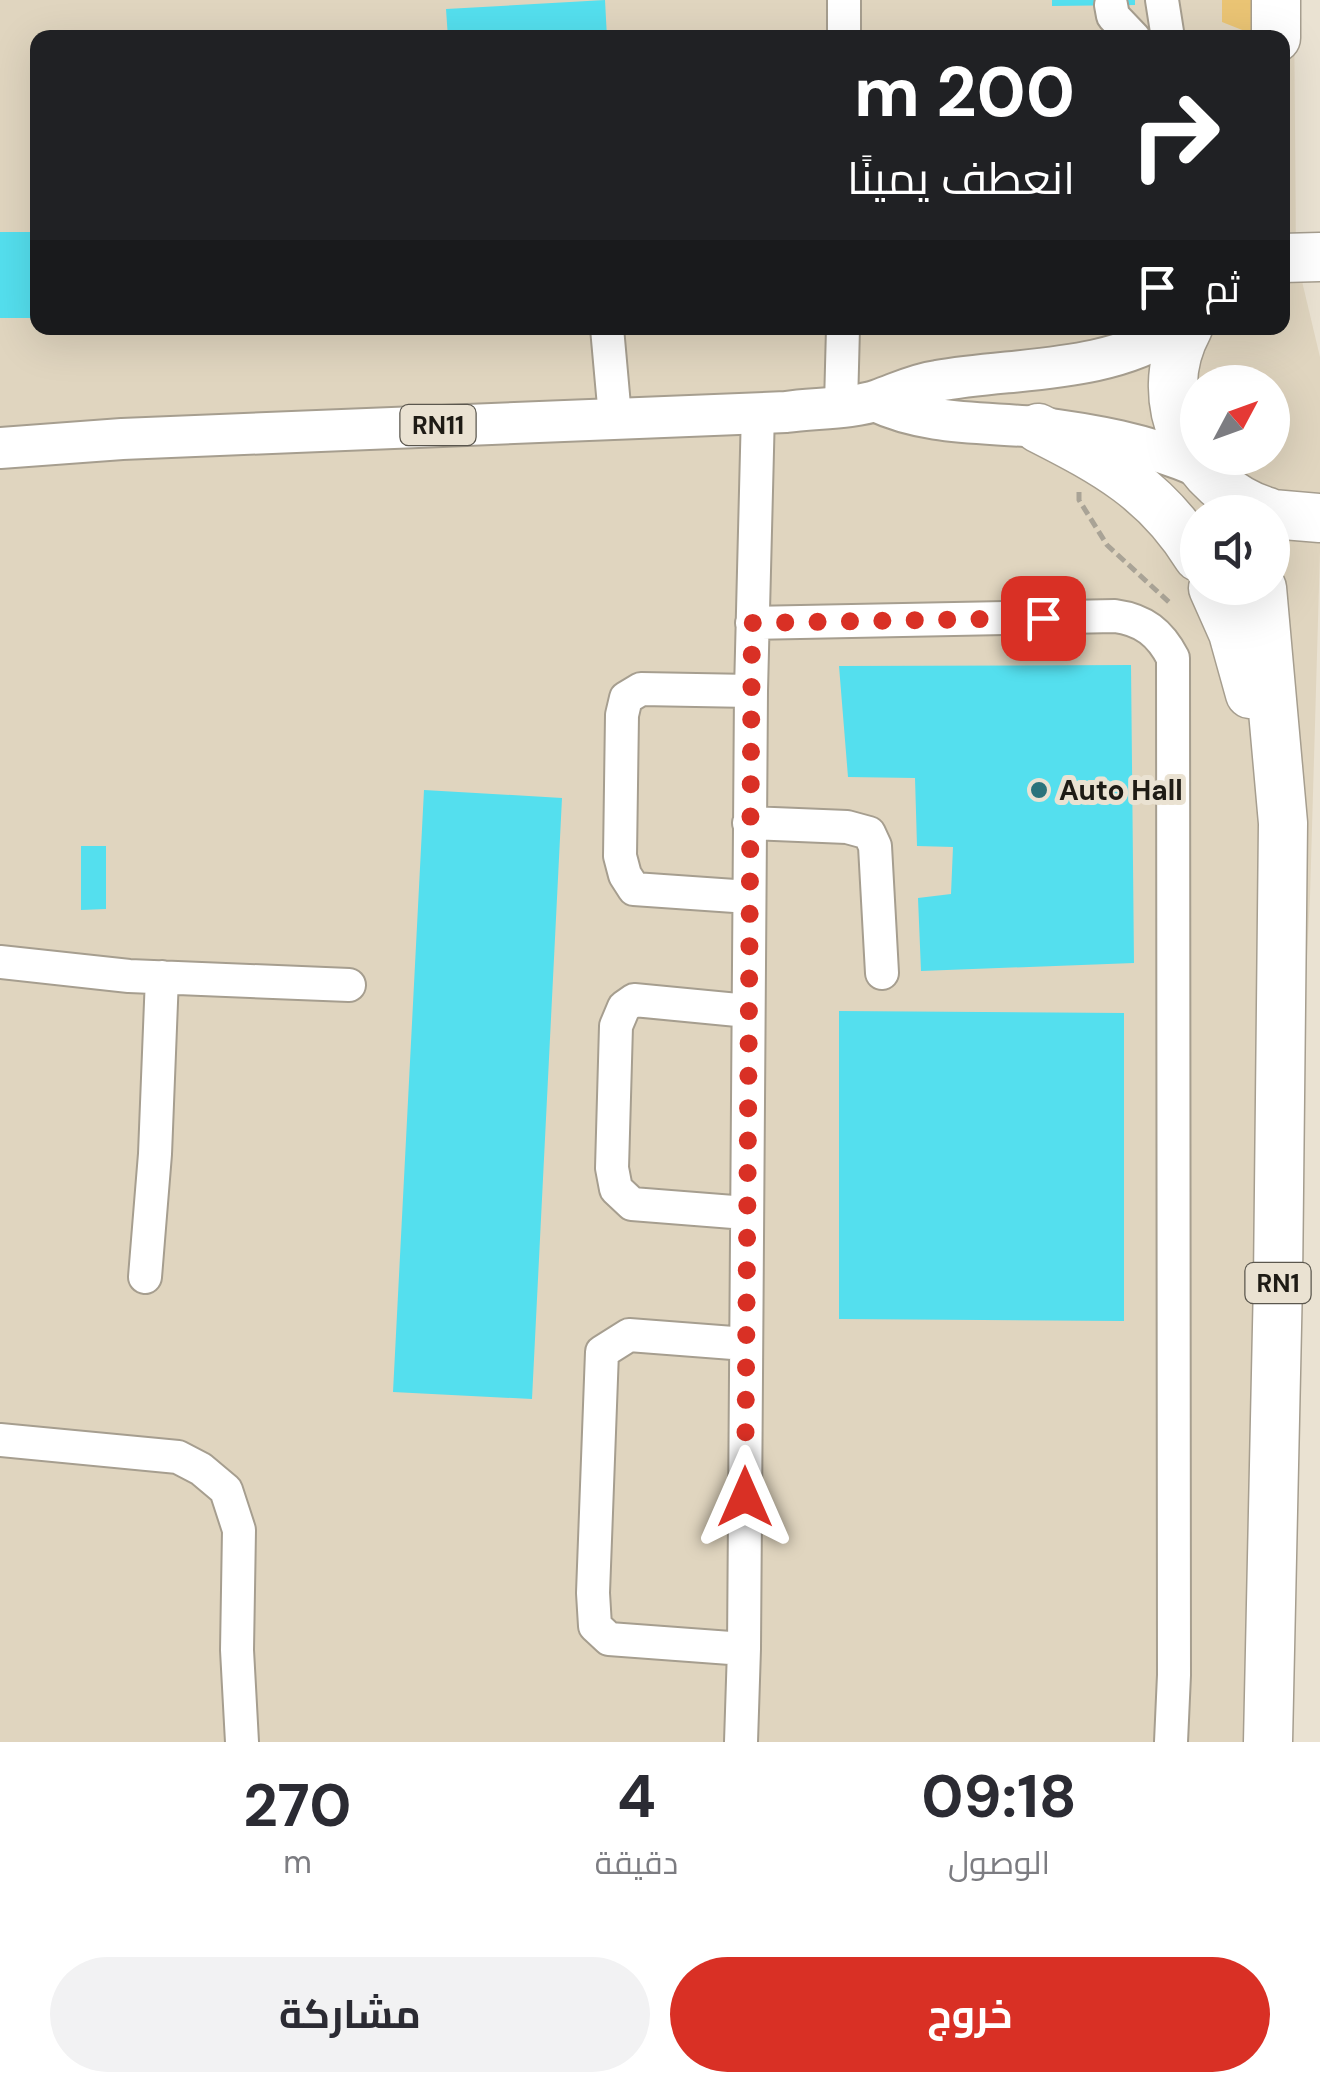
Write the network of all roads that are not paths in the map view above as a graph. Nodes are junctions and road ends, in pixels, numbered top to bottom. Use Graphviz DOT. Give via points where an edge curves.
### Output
graph roads {
  1 [pos="844,0"];
  2 [pos="1162,0"];
  3 [pos="1276,0"];
  4 [pos="1111,5"];
  5 [pos="844,30"];
  6 [pos="1126,30"];
  7 [pos="1167,30"];
  8 [pos="1276,30"];
  9 [pos="1320,257"];
  10 [pos="1290,258"];
  11 [pos="608,335"];
  12 [pos="844,335"];
  13 [pos="1163,335"];
  14 [pos="1185,335"];
  15 [pos="858,403"];
  16 [pos="758,410"];
  17 [pos="615,417"];
  18 [pos="1058,438"];
  19 [pos="0,448"];
  20 [pos="1219,490"];
  21 [pos="1290,515"];
  22 [pos="1320,518"];
  23 [pos="1180,532"];
  24 [pos="1202,605"];
  25 [pos="1264,605"];
  26 [pos="752,623"];
  27 [pos="751,692"];
  28 [pos="750,822"];
  29 [pos="1283,823"];
  30 [pos="749,898"];
  31 [pos="0,962"];
  32 [pos="882,974"];
  33 [pos="162,977"];
  34 [pos="348,985"];
  35 [pos="748,1011"];
  36 [pos="746,1213"];
  37 [pos="145,1277"];
  38 [pos="746,1344"];
  39 [pos="0,1440"];
  40 [pos="744,1649"];
  41 [pos="242,1742"];
  42 [pos="740,1742"];
  43 [pos="1171,1742"];
  44 [pos="1268,1742"];
  1 -- 5 [label="street"];
  2 -- 7 [label="street"];
  3 -- 8 [label="highway"];
  4 -- 6 [label="street"];
  9 -- 10 [label="highway"];
  11 -- 17 [label="street"];
  12 -- 15 [label="street"];
  13 -- 15 [label="main road, RN11" via="1105,358 936,381"];
  14 -- 20 [label="highway" via="1176,356 1174,402 1188,447"];
  15 -- 16 [label="main road, RN11"];
  15 -- 18 [label="main road, RN11"];
  16 -- 17 [label="main road, RN11"];
  16 -- 26 [label="street"];
  17 -- 19 [label="main road, RN11"];
  18 -- 20 [label="main road, RN11" via="1142,444"];
  18 -- 23 [label="highway" via="1124,475"];
  21 -- 22 [label="highway"];
  24 -- 29 [label="highway" via="1233,633"];
  25 -- 29 [label="highway, RN1"];
  26 -- 27 [label="street"];
  26 -- 43 [label="street" via="1115,616 1157,633 1173,658"];
  27 -- 28 [label="street"];
  27 -- 30 [label="street" via="641,689 626,698 620,856 634,888"];
  28 -- 30 [label="street"];
  28 -- 32 [label="street" via="869,833"];
  29 -- 44 [label="highway, RN1"];
  30 -- 35 [label="street"];
  31 -- 33 [label="street"];
  33 -- 34 [label="street"];
  33 -- 37 [label="street"];
  35 -- 36 [label="street"];
  35 -- 36 [label="street" via="634,1000 624,1007 616,1026 612,1168 616,1190 632,1204"];
  36 -- 38 [label="street"];
  38 -- 40 [label="street"];
  38 -- 40 [label="street" via="629,1335 602,1352 593,1594 595,1626 609,1639"];
  39 -- 41 [label="street" via="178,1457 226,1490 238,1530"];
  40 -- 42 [label="street"];
}
